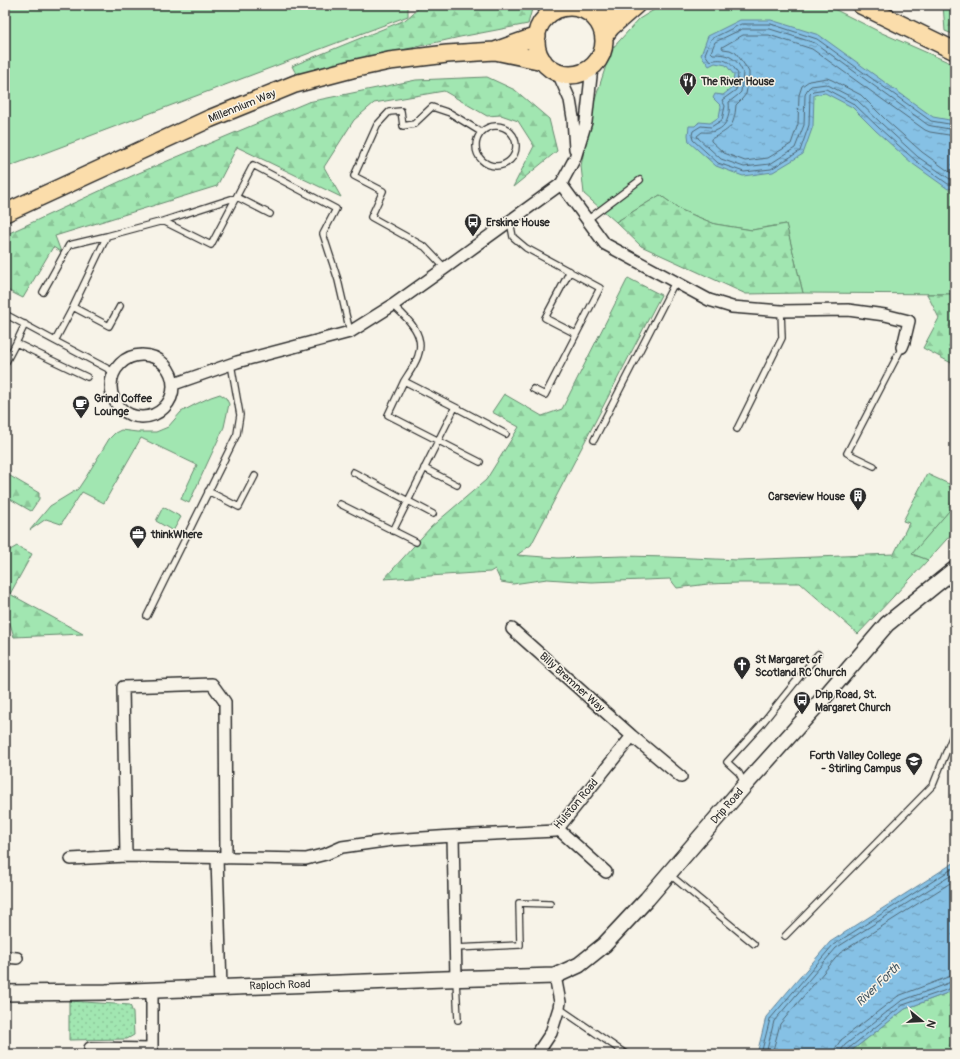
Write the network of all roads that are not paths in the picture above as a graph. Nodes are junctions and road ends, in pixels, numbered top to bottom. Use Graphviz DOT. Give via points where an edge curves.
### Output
graph roads {
  1 [pos="624,5"];
  2 [pos="636,5"];
  3 [pos="861,5"];
  4 [pos="568,6"];
  5 [pos="546,11"];
  6 [pos="590,13"];
  7 [pos="536,36"];
  8 [pos="604,36"];
  9 [pos="953,50"];
  10 [pos="495,51"];
  11 [pos="543,61"];
  12 [pos="592,68"];
  13 [pos="558,73"];
  14 [pos="480,132"];
  15 [pos="575,158"];
  16 [pos="640,180"];
  17 [pos="561,184"];
  18 [pos="237,197"];
  19 [pos="5,213"];
  20 [pos="270,214"];
  21 [pos="587,220"];
  22 [pos="163,221"];
  23 [pos="510,221"];
  24 [pos="107,236"];
  25 [pos="445,268"];
  26 [pos="570,271"];
  27 [pos="675,282"];
  28 [pos="43,292"];
  29 [pos="393,305"];
  30 [pos="120,306"];
  31 [pos="73,307"];
  32 [pos="781,311"];
  33 [pos="5,314"];
  34 [pos="25,324"];
  35 [pos="350,332"];
  36 [pos="576,334"];
  37 [pos="55,341"];
  38 [pos="16,342"];
  39 [pos="902,347"];
  40 [pos="5,364"];
  41 [pos="231,364"];
  42 [pos="114,372"];
  43 [pos="87,377"];
  44 [pos="404,381"];
  45 [pos="174,384"];
  46 [pos="533,389"];
  47 [pos="455,407"];
  48 [pos="737,429"];
  49 [pos="506,434"];
  50 [pos="438,440"];
  51 [pos="594,440"];
  52 [pos="480,462"];
  53 [pos="874,466"];
  54 [pos="424,468"];
  55 [pos="352,472"];
  56 [pos="255,476"];
  57 [pos="457,485"];
  58 [pos="208,491"];
  59 [pos="408,501"];
  60 [pos="340,504"];
  61 [pos="433,514"];
  62 [pos="393,531"];
  63 [pos="416,542"];
  64 [pos="955,568"];
  65 [pos="146,616"];
  66 [pos="512,629"];
  67 [pos="818,654"];
  68 [pos="955,730"];
  69 [pos="632,736"];
  70 [pos="681,777"];
  71 [pos="745,785"];
  72 [pos="558,829"];
  73 [pos="453,836"];
  74 [pos="126,856"];
  75 [pos="221,858"];
  76 [pos="71,859"];
  77 [pos="606,872"];
  78 [pos="669,874"];
  79 [pos="550,904"];
  80 [pos="785,936"];
  81 [pos="754,944"];
  82 [pos="455,948"];
  83 [pos="5,957"];
  84 [pos="17,958"];
  85 [pos="555,976"];
  86 [pos="456,978"];
  87 [pos="221,988"];
  88 [pos="152,990"];
  89 [pos="5,993"];
  90 [pos="559,1008"];
  91 [pos="458,1020"];
  92 [pos="90,1048"];
  93 [pos="152,1051"];
  94 [pos="537,1054"];
  95 [pos="626,1054"];
  1 -- 6 [label="main road" via="604,12"];
  2 -- 8 [label="main road"];
  3 -- 9 [label="main road"];
  4 -- 5 [label="main road"];
  4 -- 6 [label="main road"];
  5 -- 7 [label="main road"];
  6 -- 8 [label="main road" via="600,23"];
  7 -- 10 [label="main road, Millennium Way"];
  7 -- 11 [label="main road" via="536,45"];
  8 -- 12 [label="main road" via="602,54"];
  10 -- 11 [label="main road, Millennium Way"];
  10 -- 19 [label="main road, Millennium Way" via="389,61 295,84 209,119"];
  11 -- 13 [label="main road"];
  12 -- 13 [label="main road" via="575,75"];
  12 -- 15 [label="street" via="586,122"];
  13 -- 15 [label="street" via="570,100"];
  14 -- 14 [label="lane" via="486,127 496,125 510,131 516,147 510,160 496,166 483,162 478,157 475,143"];
  14 -- 25 [label="lane" via="450,113 432,107 414,124 403,126 401,111 389,112 377,125 354,176 383,192 371,217 425,247"];
  15 -- 17 [label="street"];
  16 -- 21 [label="lane"];
  17 -- 21 [label="street"];
  17 -- 23 [label="street"];
  18 -- 20 [label="lane"];
  18 -- 22 [label="lane"];
  18 -- 22 [label="lane" via="212,245"];
  18 -- 35 [label="lane" via="254,166 336,209 323,234 338,280"];
  21 -- 27 [label="street" via="605,244"];
  22 -- 24 [label="lane"];
  23 -- 25 [label="street"];
  23 -- 26 [label="lane" via="513,237 526,248"];
  24 -- 28 [label="lane" via="69,245"];
  24 -- 31 [label="lane"];
  25 -- 29 [label="street"];
  26 -- 36 [label="lane" via="600,288"];
  26 -- 36 [label="lane" via="545,318"];
  27 -- 32 [label="street" via="709,300 732,306"];
  27 -- 51 [label="lane"];
  29 -- 35 [label="street"];
  29 -- 44 [label="lane" via="415,328 420,340 419,355"];
  30 -- 31 [label="lane" via="109,326"];
  31 -- 37 [label="lane"];
  32 -- 39 [label="street" via="848,310 909,321"];
  32 -- 48 [label="lane" via="782,338"];
  33 -- 34 [label="lane"];
  34 -- 37 [label="lane"];
  34 -- 38 [label="lane"];
  35 -- 41 [label="street"];
  36 -- 46 [label="lane" via="545,395"];
  37 -- 42 [label="lane"];
  38 -- 40 [label="lane"];
  38 -- 43 [label="lane"];
  39 -- 53 [label="lane" via="847,453"];
  41 -- 45 [label="street"];
  41 -- 58 [label="lane" via="240,415 237,434"];
  42 -- 45 [label="street" via="126,359 140,355 151,356 167,367"];
  42 -- 45 [label="street" via="112,395 117,405 135,417 151,416 165,408 171,399"];
  44 -- 47 [label="lane"];
  44 -- 50 [label="lane" via="388,416"];
  47 -- 49 [label="lane"];
  47 -- 50 [label="lane"];
  50 -- 52 [label="lane"];
  50 -- 54 [label="lane"];
  54 -- 57 [label="lane"];
  54 -- 59 [label="lane"];
  55 -- 59 [label="lane"];
  56 -- 58 [label="lane" via="239,507"];
  58 -- 65 [label="lane"];
  59 -- 61 [label="lane"];
  59 -- 62 [label="lane"];
  60 -- 62 [label="lane"];
  62 -- 63 [label="lane"];
  64 -- 71 [label="street, Drip Road" via="887,624"];
  66 -- 69 [label="street, Billy Bremner Way"];
  67 -- 71 [label="lane" via="760,726 727,762 739,773"];
  68 -- 80 [label="lane" via="933,785"];
  69 -- 70 [label="street, Billy Bremner Way"];
  69 -- 72 [label="street, Hulston Road"];
  71 -- 78 [label="street, Drip Road"];
  72 -- 73 [label="street, Hulston Road"];
  72 -- 77 [label="street"];
  73 -- 75 [label="street, Hulston Road" via="392,840 342,847 306,859"];
  73 -- 82 [label="street"];
  74 -- 75 [label="street, Hulston Road"];
  74 -- 75 [label="street" via="123,687 212,684 226,702"];
  74 -- 76 [label="street, Hulston Road"];
  75 -- 87 [label="street"];
  78 -- 81 [label="lane"];
  78 -- 85 [label="street, Drip Road" via="604,945 579,965"];
  79 -- 82 [label="lane" via="519,903 520,945"];
  82 -- 86 [label="street"];
  83 -- 84 [label="street"];
  85 -- 86 [label="street, Raploch Road"];
  85 -- 90 [label="street"];
  86 -- 87 [label="street, Raploch Road"];
  86 -- 91 [label="lane"];
  87 -- 88 [label="street, Raploch Road"];
  88 -- 89 [label="street, Raploch Road"];
  88 -- 93 [label="street"];
  90 -- 94 [label="street" via="551,1033"];
  90 -- 95 [label="lane"];
  92 -- 93 [label="street"];
}
